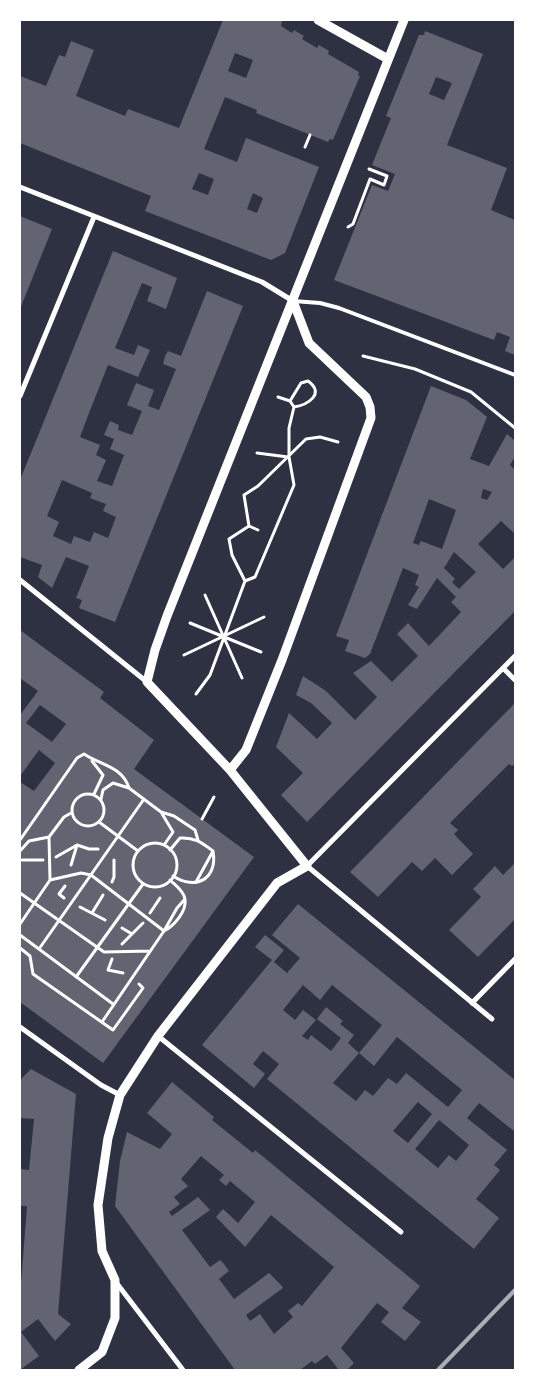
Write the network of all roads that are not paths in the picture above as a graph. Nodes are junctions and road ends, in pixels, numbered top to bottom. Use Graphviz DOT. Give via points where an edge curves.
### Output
graph roads {
  1 [pos="318,20"];
  2 [pos="404,20"];
  3 [pos="388,59"];
  4 [pos="20,187"];
  5 [pos="94,217"];
  6 [pos="293,301"];
  7 [pos="515,375"];
  8 [pos="20,396"];
  9 [pos="20,580"];
  10 [pos="515,656"];
  11 [pos="503,668"];
  12 [pos="515,680"];
  13 [pos="147,682"];
  14 [pos="230,770"];
  15 [pos="307,866"];
  16 [pos="515,959"];
  17 [pos="472,1003"];
  18 [pos="492,1019"];
  19 [pos="20,1027"];
  20 [pos="158,1036"];
  21 [pos="120,1095"];
  22 [pos="401,1232"];
  23 [pos="115,1280"];
  24 [pos="79,1370"];
  25 [pos="183,1370"];
  1 -- 3 [label="street"];
  2 -- 3 [label="street"];
  3 -- 6 [label="street"];
  4 -- 5 [label="street"];
  5 -- 6 [label="street" via="262,282"];
  5 -- 8 [label="street"];
  6 -- 7 [label="lane" via="339,308"];
  6 -- 13 [label="street" via="167,616"];
  6 -- 14 [label="street" via="309,343 366,397 371,418 246,750"];
  9 -- 13 [label="street"];
  10 -- 11 [label="street"];
  11 -- 12 [label="street"];
  11 -- 15 [label="street"];
  13 -- 14 [label="street"];
  14 -- 15 [label="street"];
  15 -- 17 [label="street"];
  15 -- 20 [label="street" via="277,883"];
  16 -- 17 [label="street"];
  17 -- 18 [label="street"];
  19 -- 21 [label="street"];
  20 -- 21 [label="street"];
  20 -- 22 [label="street"];
  21 -- 23 [label="street" via="108,1138 98,1205 102,1251"];
  23 -- 24 [label="street" via="115,1318 102,1352"];
  23 -- 25 [label="street"];
}
